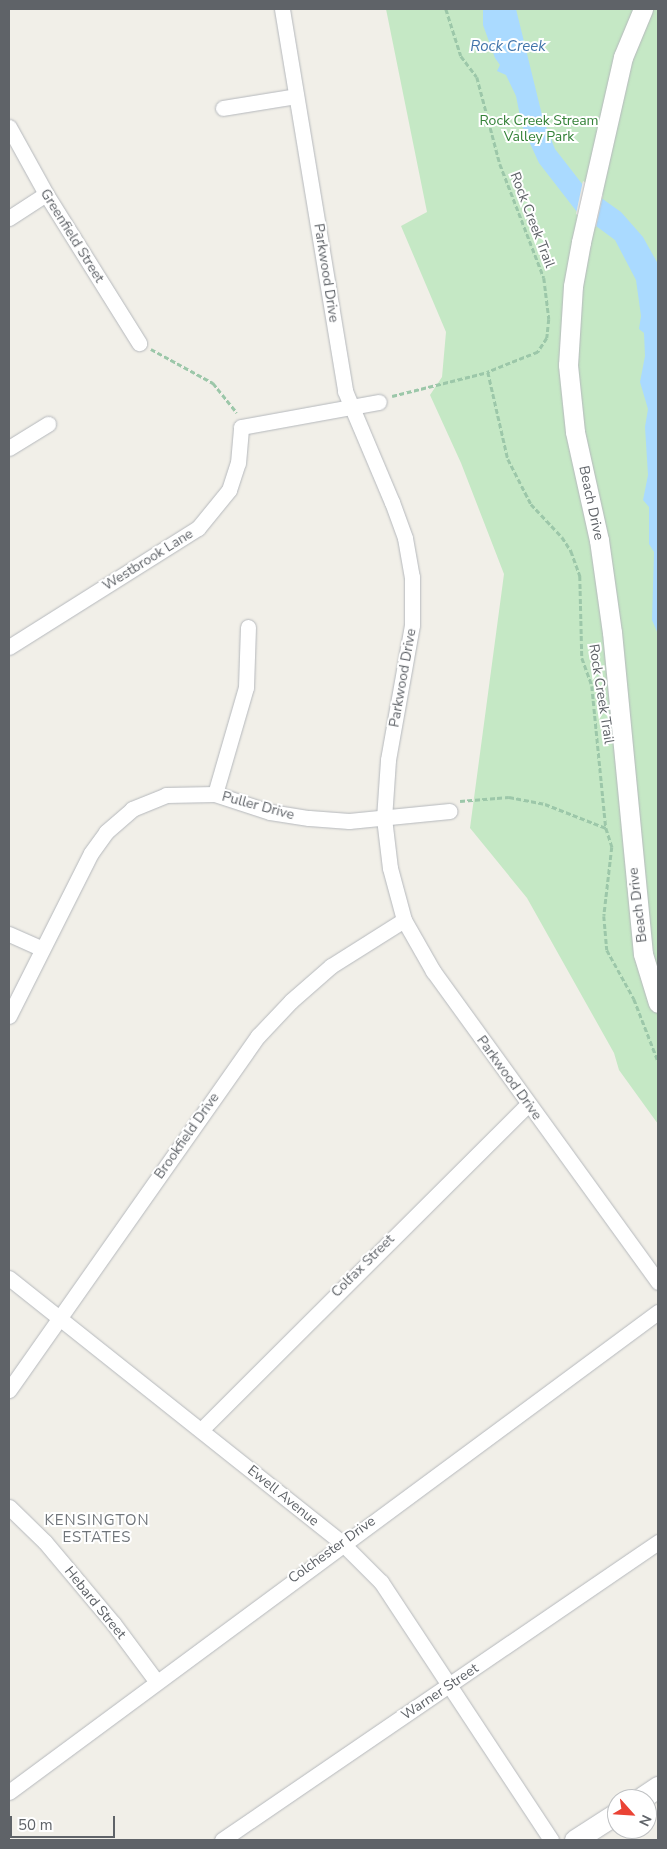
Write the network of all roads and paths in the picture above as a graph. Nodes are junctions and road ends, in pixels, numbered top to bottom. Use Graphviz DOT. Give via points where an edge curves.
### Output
graph roads {
  1 [pos="282,9"];
  2 [pos="446,9"];
  3 [pos="643,9"];
  4 [pos="296,96"];
  5 [pos="223,108"];
  6 [pos="9,126"];
  7 [pos="46,194"];
  8 [pos="9,218"];
  9 [pos="139,343"];
  10 [pos="488,372"];
  11 [pos="379,402"];
  12 [pos="353,408"];
  13 [pos="48,424"];
  14 [pos="241,427"];
  15 [pos="9,448"];
  16 [pos="248,626"];
  17 [pos="9,647"];
  18 [pos="215,794"];
  19 [pos="450,806"];
  20 [pos="384,818"];
  21 [pos="606,828"];
  22 [pos="404,920"];
  23 [pos="9,934"];
  24 [pos="42,949"];
  25 [pos="658,1003"];
  26 [pos="9,1016"];
  27 [pos="658,1061"];
  28 [pos="528,1104"];
  29 [pos="9,1278"];
  30 [pos="658,1282"];
  31 [pos="658,1312"];
  32 [pos="58,1318"];
  33 [pos="9,1390"];
  34 [pos="201,1430"];
  35 [pos="9,1507"];
  36 [pos="658,1542"];
  37 [pos="342,1543"];
  38 [pos="156,1681"];
  39 [pos="449,1686"];
  40 [pos="9,1792"];
  41 [pos="607,1819"];
  42 [pos="222,1840"];
  43 [pos="551,1840"];
  44 [pos="575,1840"];
  1 -- 4 [label="street, Parkwood Drive"];
  2 -- 10 [label="path, Rock Creek Trail" via="461,56 477,77 500,164 544,278 549,319 547,338 538,352"];
  3 -- 25 [label="street, Beach Drive" via="623,57 581,242 573,286 568,365 576,432 599,540 612,632 643,954"];
  4 -- 5 [label="street"];
  4 -- 12 [label="street, Parkwood Drive" via="346,391"];
  6 -- 7 [label="street, Greenfield Street"];
  7 -- 8 [label="street"];
  7 -- 9 [label="street, Greenfield Street"];
  9 -- 14 [label="path" via="213,383 236,410"];
  10 -- 11 [label="path" via="425,386"];
  10 -- 21 [label="path, Rock Creek Trail" via="508,459 531,504 571,551 580,576 582,658 592,686"];
  11 -- 12 [label="street"];
  12 -- 14 [label="street"];
  12 -- 20 [label="street, Parkwood Drive" via="405,538 412,577 412,625 388,760"];
  13 -- 15 [label="street"];
  14 -- 17 [label="street, Westbrook Lane" via="238,462 229,490 198,528"];
  16 -- 18 [label="street" via="246,687"];
  18 -- 20 [label="street, Puller Drive" via="270,812 309,818 349,821"];
  18 -- 24 [label="street, Puller Drive" via="166,795 132,809 106,832 91,853"];
  19 -- 20 [label="street, Puller Drive"];
  19 -- 21 [label="path" via="509,797 546,804"];
  20 -- 22 [label="street, Parkwood Drive" via="390,868"];
  21 -- 27 [label="path, Rock Creek Trail" via="613,860 604,916 607,950 634,999"];
  22 -- 28 [label="street, Parkwood Drive" via="433,971"];
  22 -- 32 [label="street, Brookfield Drive" via="331,966 290,1001 258,1036"];
  23 -- 24 [label="street"];
  24 -- 26 [label="street, Puller Drive"];
  28 -- 30 [label="street, Parkwood Drive"];
  28 -- 34 [label="street, Colfax Street" via="376,1252"];
  29 -- 32 [label="street, Ewell Avenue"];
  31 -- 37 [label="street, Colchester Drive"];
  32 -- 33 [label="street, Brookfield Drive"];
  32 -- 34 [label="street, Ewell Avenue"];
  34 -- 37 [label="street, Ewell Avenue"];
  35 -- 38 [label="street, Hebard Street" via="51,1550"];
  36 -- 39 [label="street, Warner Street"];
  37 -- 38 [label="street, Colchester Drive"];
  37 -- 39 [label="street, Ewell Avenue" via="381,1582"];
  38 -- 40 [label="street, Colchester Drive"];
  39 -- 42 [label="street, Warner Street"];
  39 -- 43 [label="street, Ewell Avenue"];
  41 -- 44 [label="main road"];
}
